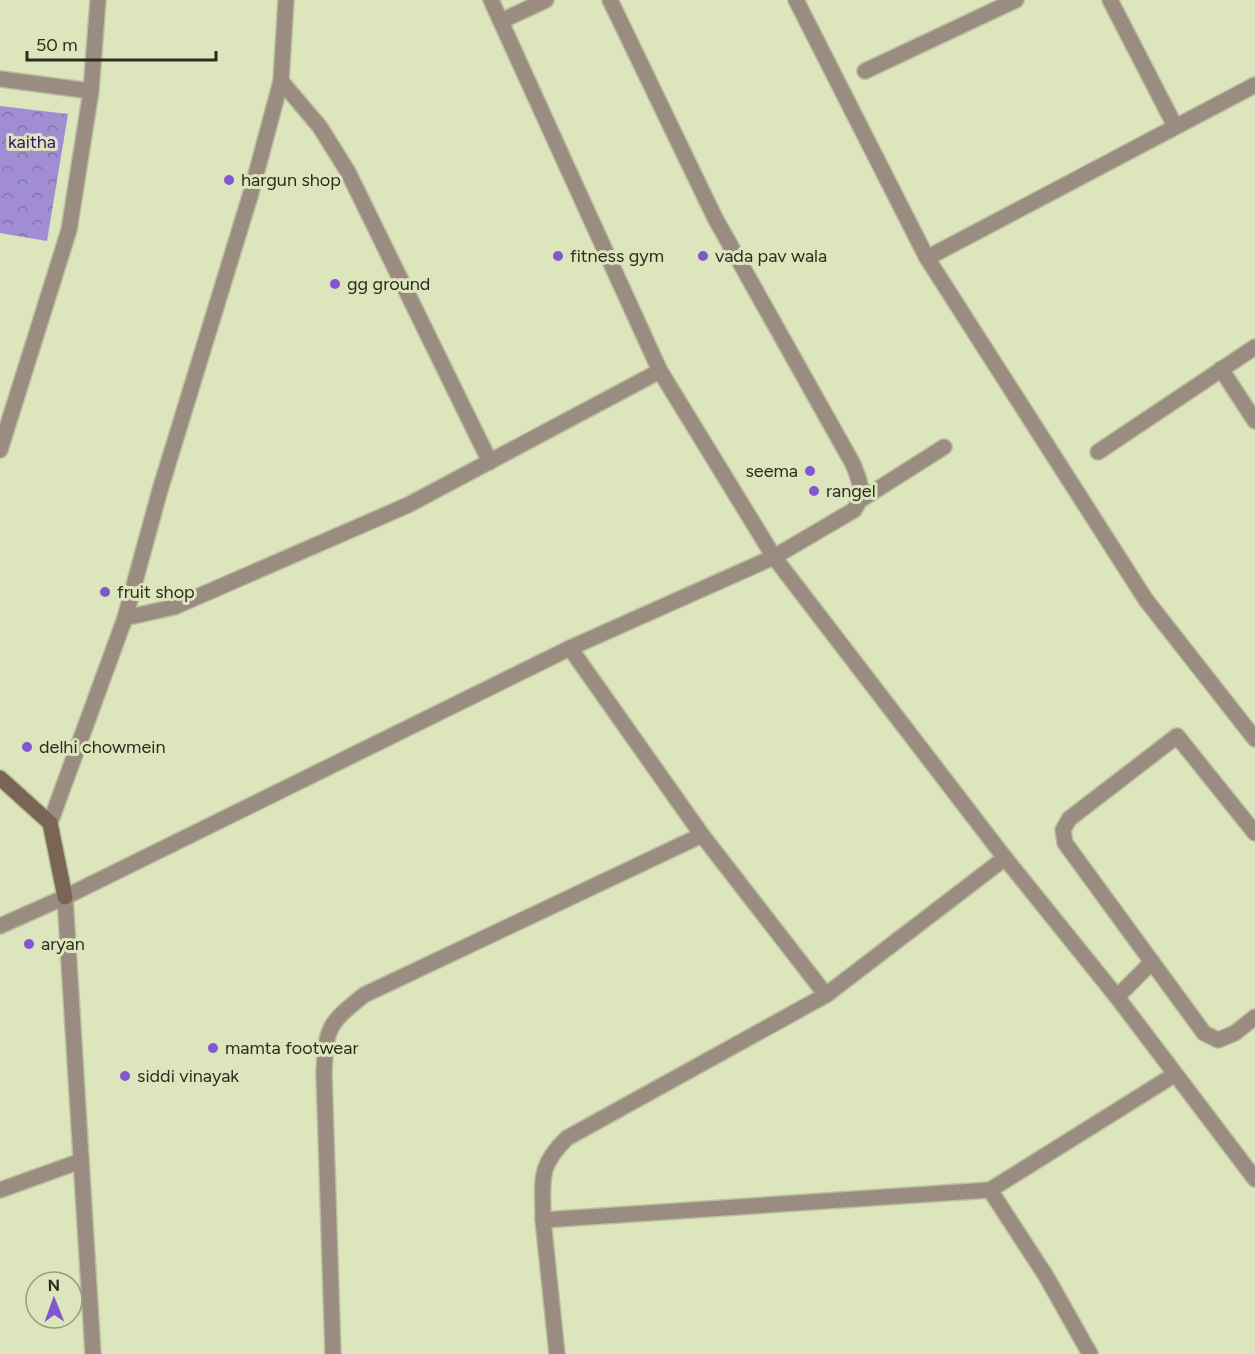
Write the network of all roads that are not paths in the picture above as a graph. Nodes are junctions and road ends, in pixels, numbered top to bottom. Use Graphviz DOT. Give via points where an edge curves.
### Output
graph roads {
  1 [pos="98,0"];
  2 [pos="286,0"];
  3 [pos="491,0"];
  4 [pos="546,0"];
  5 [pos="610,0"];
  6 [pos="796,0"];
  7 [pos="1016,0"];
  8 [pos="1110,0"];
  9 [pos="501,21"];
  10 [pos="865,71"];
  11 [pos="0,79"];
  12 [pos="281,81"];
  13 [pos="1255,85"];
  14 [pos="91,91"];
  15 [pos="1175,126"];
  16 [pos="927,258"];
  17 [pos="1255,347"];
  18 [pos="1221,369"];
  19 [pos="660,371"];
  20 [pos="1255,421"];
  21 [pos="944,447"];
  22 [pos="0,450"];
  23 [pos="1098,452"];
  24 [pos="490,462"];
  25 [pos="862,499"];
  26 [pos="774,557"];
  27 [pos="125,618"];
  28 [pos="570,648"];
  29 [pos="1255,739"];
  30 [pos="0,778"];
  31 [pos="50,823"];
  32 [pos="1255,833"];
  33 [pos="702,835"];
  34 [pos="1005,858"];
  35 [pos="65,897"];
  36 [pos="0,926"];
  37 [pos="1152,962"];
  38 [pos="826,995"];
  39 [pos="1117,997"];
  40 [pos="1255,1017"];
  41 [pos="1174,1075"];
  42 [pos="81,1161"];
  43 [pos="1255,1179"];
  44 [pos="0,1190"];
  45 [pos="990,1190"];
  46 [pos="543,1220"];
  47 [pos="93,1354"];
  48 [pos="333,1354"];
  49 [pos="557,1354"];
  50 [pos="1090,1354"];
  1 -- 14 [label="street"];
  2 -- 12 [label="street"];
  3 -- 9 [label="street"];
  4 -- 9 [label="street"];
  5 -- 25 [label="street" via="715,218 853,464"];
  6 -- 16 [label="street"];
  7 -- 10 [label="street"];
  8 -- 15 [label="street"];
  9 -- 19 [label="street"];
  11 -- 14 [label="street"];
  12 -- 24 [label="street" via="320,127 348,172"];
  12 -- 27 [label="street"];
  13 -- 15 [label="street"];
  14 -- 22 [label="street" via="69,230"];
  15 -- 16 [label="street"];
  16 -- 29 [label="street" via="1146,600"];
  17 -- 18 [label="street"];
  18 -- 20 [label="street"];
  18 -- 23 [label="street"];
  19 -- 24 [label="street"];
  19 -- 26 [label="street"];
  21 -- 25 [label="street"];
  24 -- 27 [label="street" via="408,506 184,603"];
  25 -- 26 [label="street" via="854,510"];
  26 -- 28 [label="street"];
  26 -- 34 [label="street"];
  27 -- 31 [label="street"];
  28 -- 33 [label="street"];
  28 -- 35 [label="street"];
  30 -- 31 [label="street"];
  31 -- 35 [label="street"];
  32 -- 37 [label="street" via="1177,736 1069,819 1063,830 1065,843"];
  33 -- 38 [label="street"];
  33 -- 48 [label="street" via="364,995 339,1016 326,1038 324,1073"];
  34 -- 38 [label="street"];
  34 -- 39 [label="street"];
  35 -- 36 [label="street"];
  35 -- 42 [label="street"];
  37 -- 39 [label="street"];
  37 -- 40 [label="street" via="1204,1033 1211,1037 1218,1040 1235,1033"];
  38 -- 46 [label="street" via="567,1138 553,1152 542,1173"];
  39 -- 41 [label="street"];
  41 -- 43 [label="street"];
  41 -- 45 [label="street"];
  42 -- 44 [label="street"];
  42 -- 47 [label="street"];
  45 -- 46 [label="street"];
  45 -- 50 [label="street" via="1046,1275"];
  46 -- 49 [label="street"];
}
